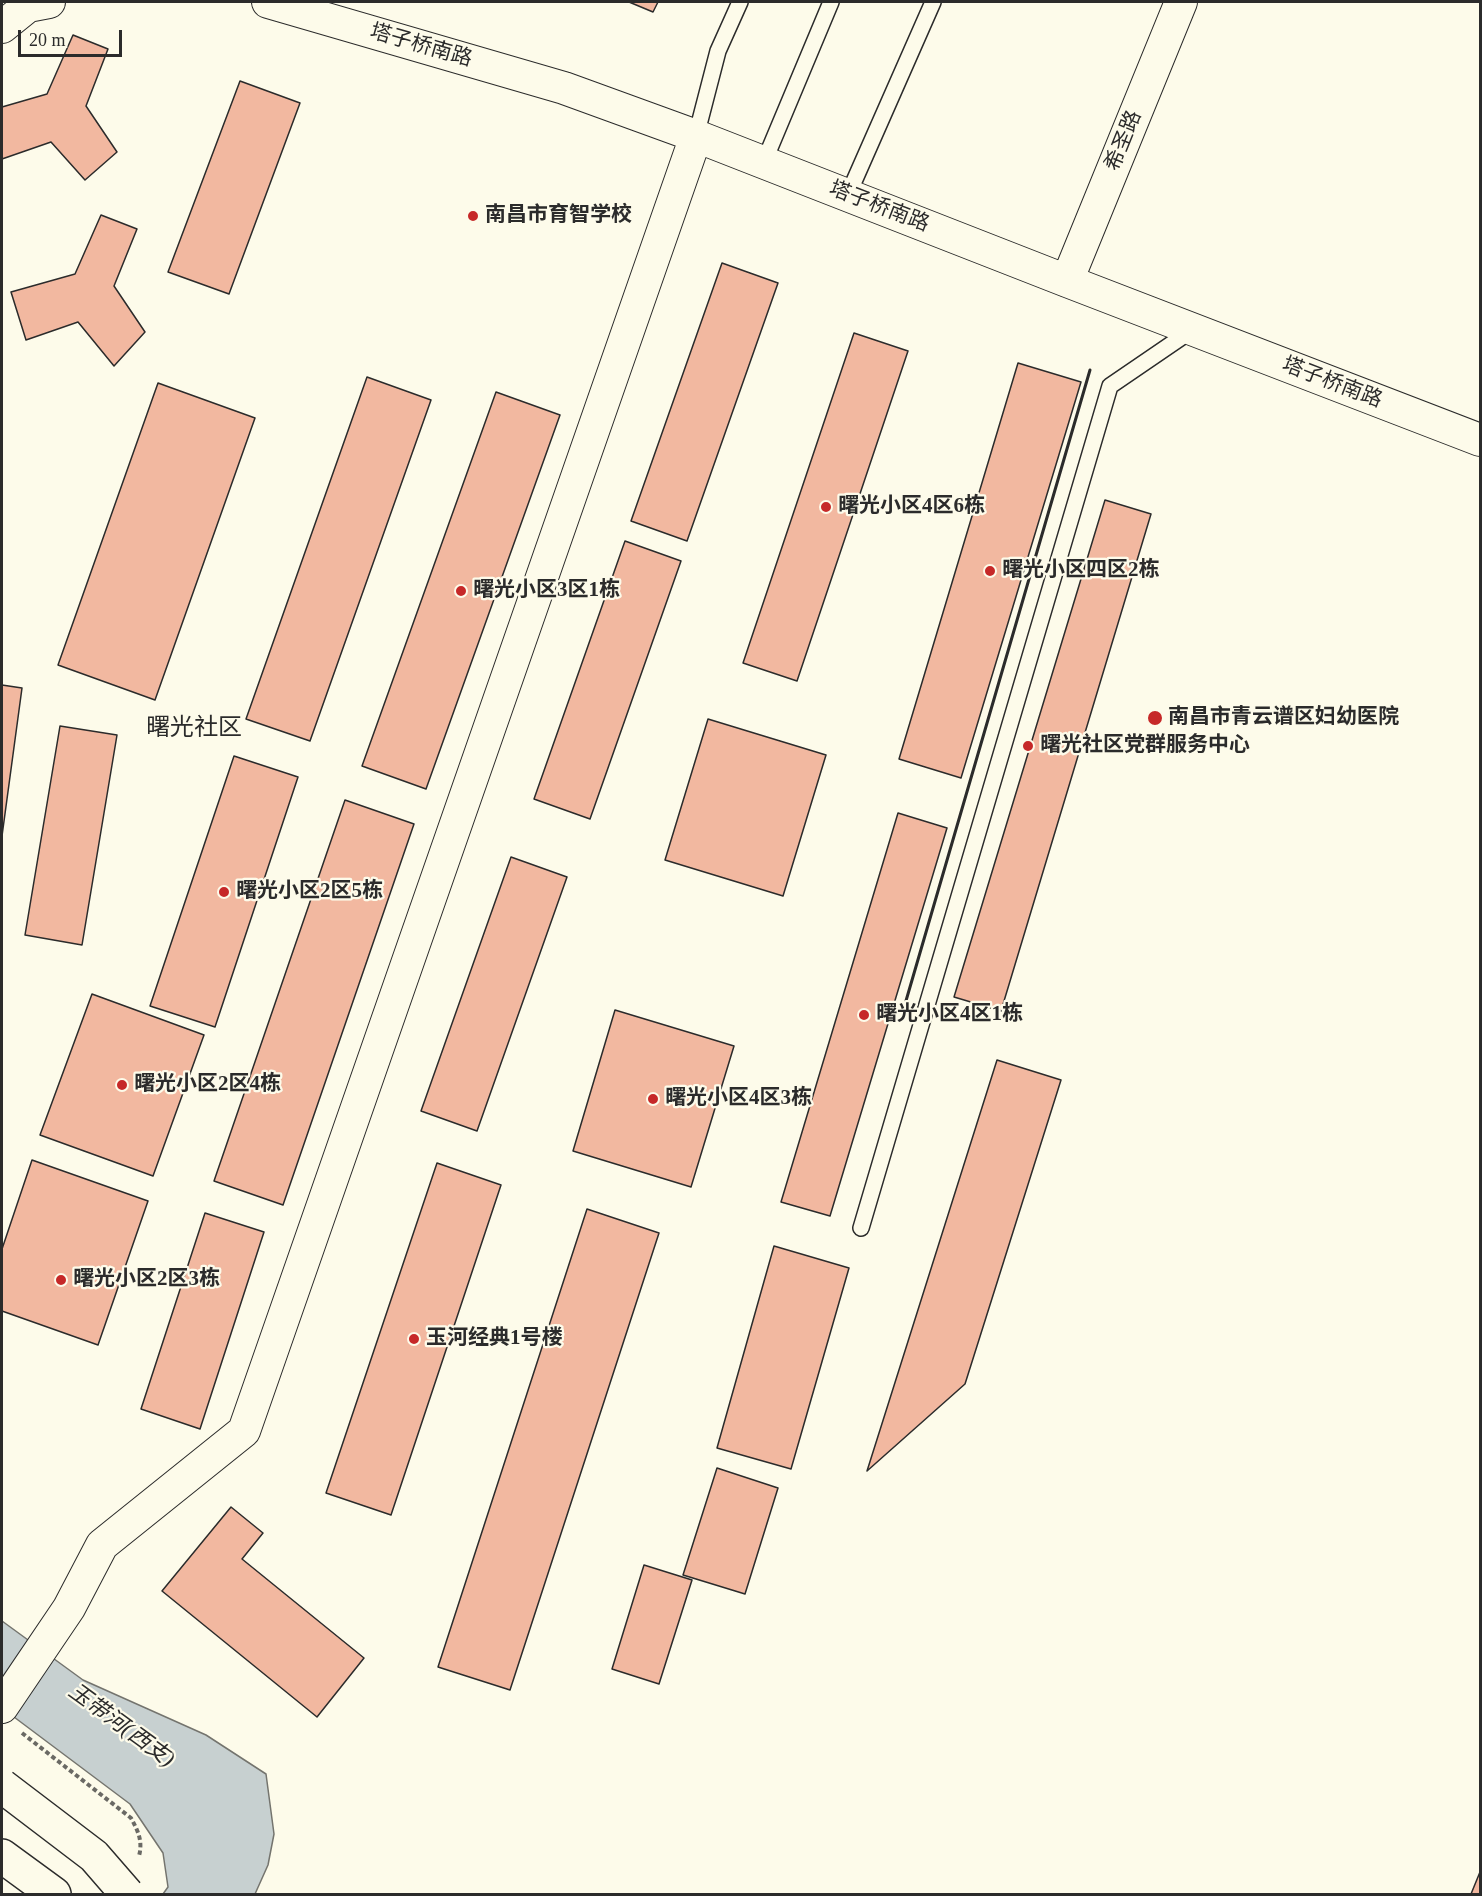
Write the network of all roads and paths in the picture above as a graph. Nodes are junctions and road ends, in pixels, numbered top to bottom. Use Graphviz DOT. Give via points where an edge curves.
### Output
graph roads {
  1 [pos="49,2"];
  2 [pos="268,2"];
  3 [pos="740,2"];
  4 [pos="831,2"];
  5 [pos="933,2"];
  6 [pos="1181,2"];
  7 [pos="2,27"];
  8 [pos="696,136"];
  9 [pos="764,162"];
  10 [pos="848,195"];
  11 [pos="1067,281"];
  12 [pos="1192,330"];
  13 [pos="1480,440"];
  14 [pos="861,1228"];
  15 [pos="11,1719"];
  16 [pos="2,1786"];
  17 [pos="2,1856"];
  18 [pos="2,1878"];
  19 [pos="131,1880"];
  20 [pos="23,1894"];
  21 [pos="54,1894"];
  1 -- 7 [label="street" via="28,6"];
  2 -- 8 [label="street, 塔子桥南路" via="564,88"];
  3 -- 8 [label="lane" via="718,51"];
  4 -- 9 [label="lane"];
  5 -- 10 [label="lane"];
  6 -- 11 [label="street, 希圣路"];
  8 -- 9 [label="street, 塔子桥南路"];
  8 -- 15 [label="street" via="244,1431 102,1545"];
  9 -- 10 [label="street, 塔子桥南路"];
  10 -- 11 [label="street, 塔子桥南路"];
  11 -- 12 [label="street, 塔子桥南路"];
  12 -- 13 [label="street, 塔子桥南路"];
  12 -- 14 [label="lane" via="1110,386"];
  15 -- 19 [label="path" via="131,1818 140,1834 141,1848"];
  16 -- 19 [label="main road, bridge"];
  17 -- 21 [label="main road"];
  18 -- 20 [label="main road"];
}
